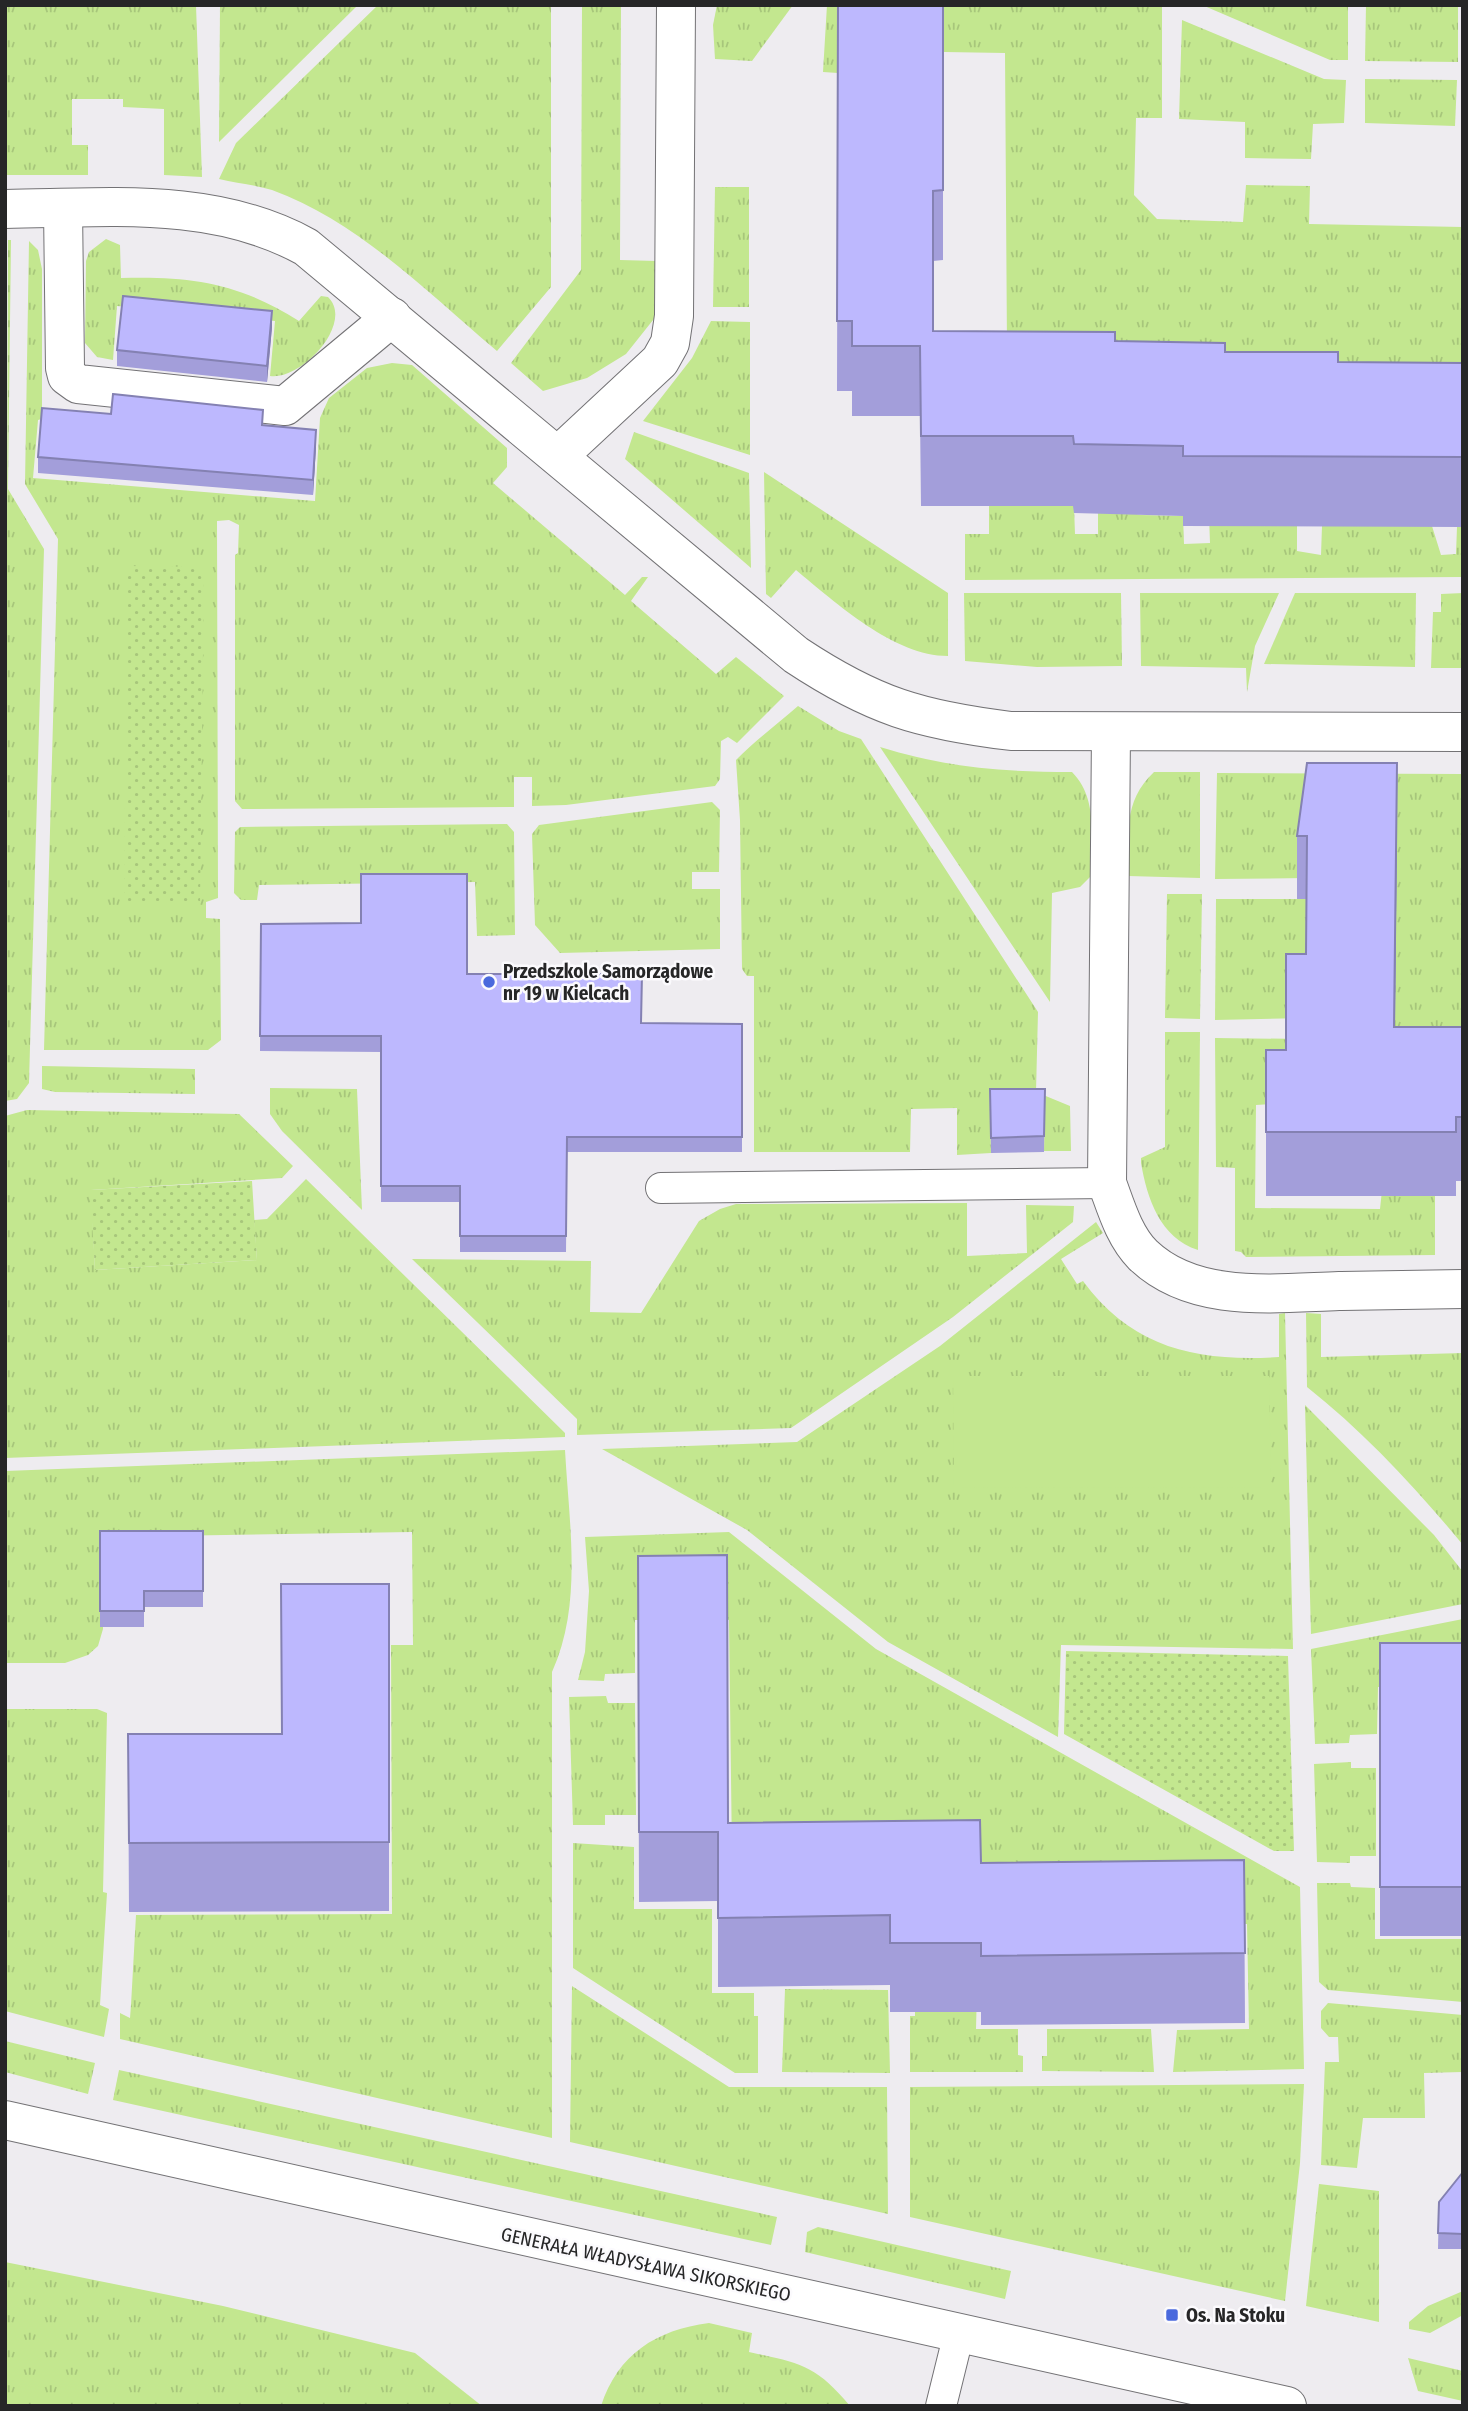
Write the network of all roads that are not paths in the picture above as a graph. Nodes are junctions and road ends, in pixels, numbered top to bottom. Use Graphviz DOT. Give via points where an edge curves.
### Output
graph roads {
  1 [pos="676,5"];
  2 [pos="63,208"];
  3 [pos="5,209"];
  4 [pos="392,317"];
  5 [pos="558,456"];
  6 [pos="1111,732"];
  7 [pos="1463,732"];
  8 [pos="1107,1183"];
  9 [pos="661,1188"];
  10 [pos="1463,1289"];
  11 [pos="5,2120"];
  12 [pos="959,2333"];
  13 [pos="941,2406"];
  14 [pos="1287,2406"];
  1 -- 5 [label="street" via="674,316 670,343 654,368"];
  2 -- 3 [label="street"];
  2 -- 4 [label="street" via="201,212 259,225 306,247"];
  2 -- 4 [label="street" via="65,368 78,384 285,406"];
  4 -- 5 [label="street"];
  5 -- 6 [label="street" via="796,655 869,698 910,714 957,724 1011,731"];
  6 -- 7 [label="street"];
  6 -- 8 [label="street"];
  8 -- 9 [label="lane"];
  8 -- 10 [label="street" via="1127,1233 1142,1254 1186,1281 1250,1293"];
  11 -- 12 [label="street, GENERAŁA WŁADYSŁAWA SIKORSKIEGO"];
  12 -- 13 [label="lane"];
  12 -- 14 [label="street, GENERAŁA WŁADYSŁAWA SIKORSKIEGO"];
}
